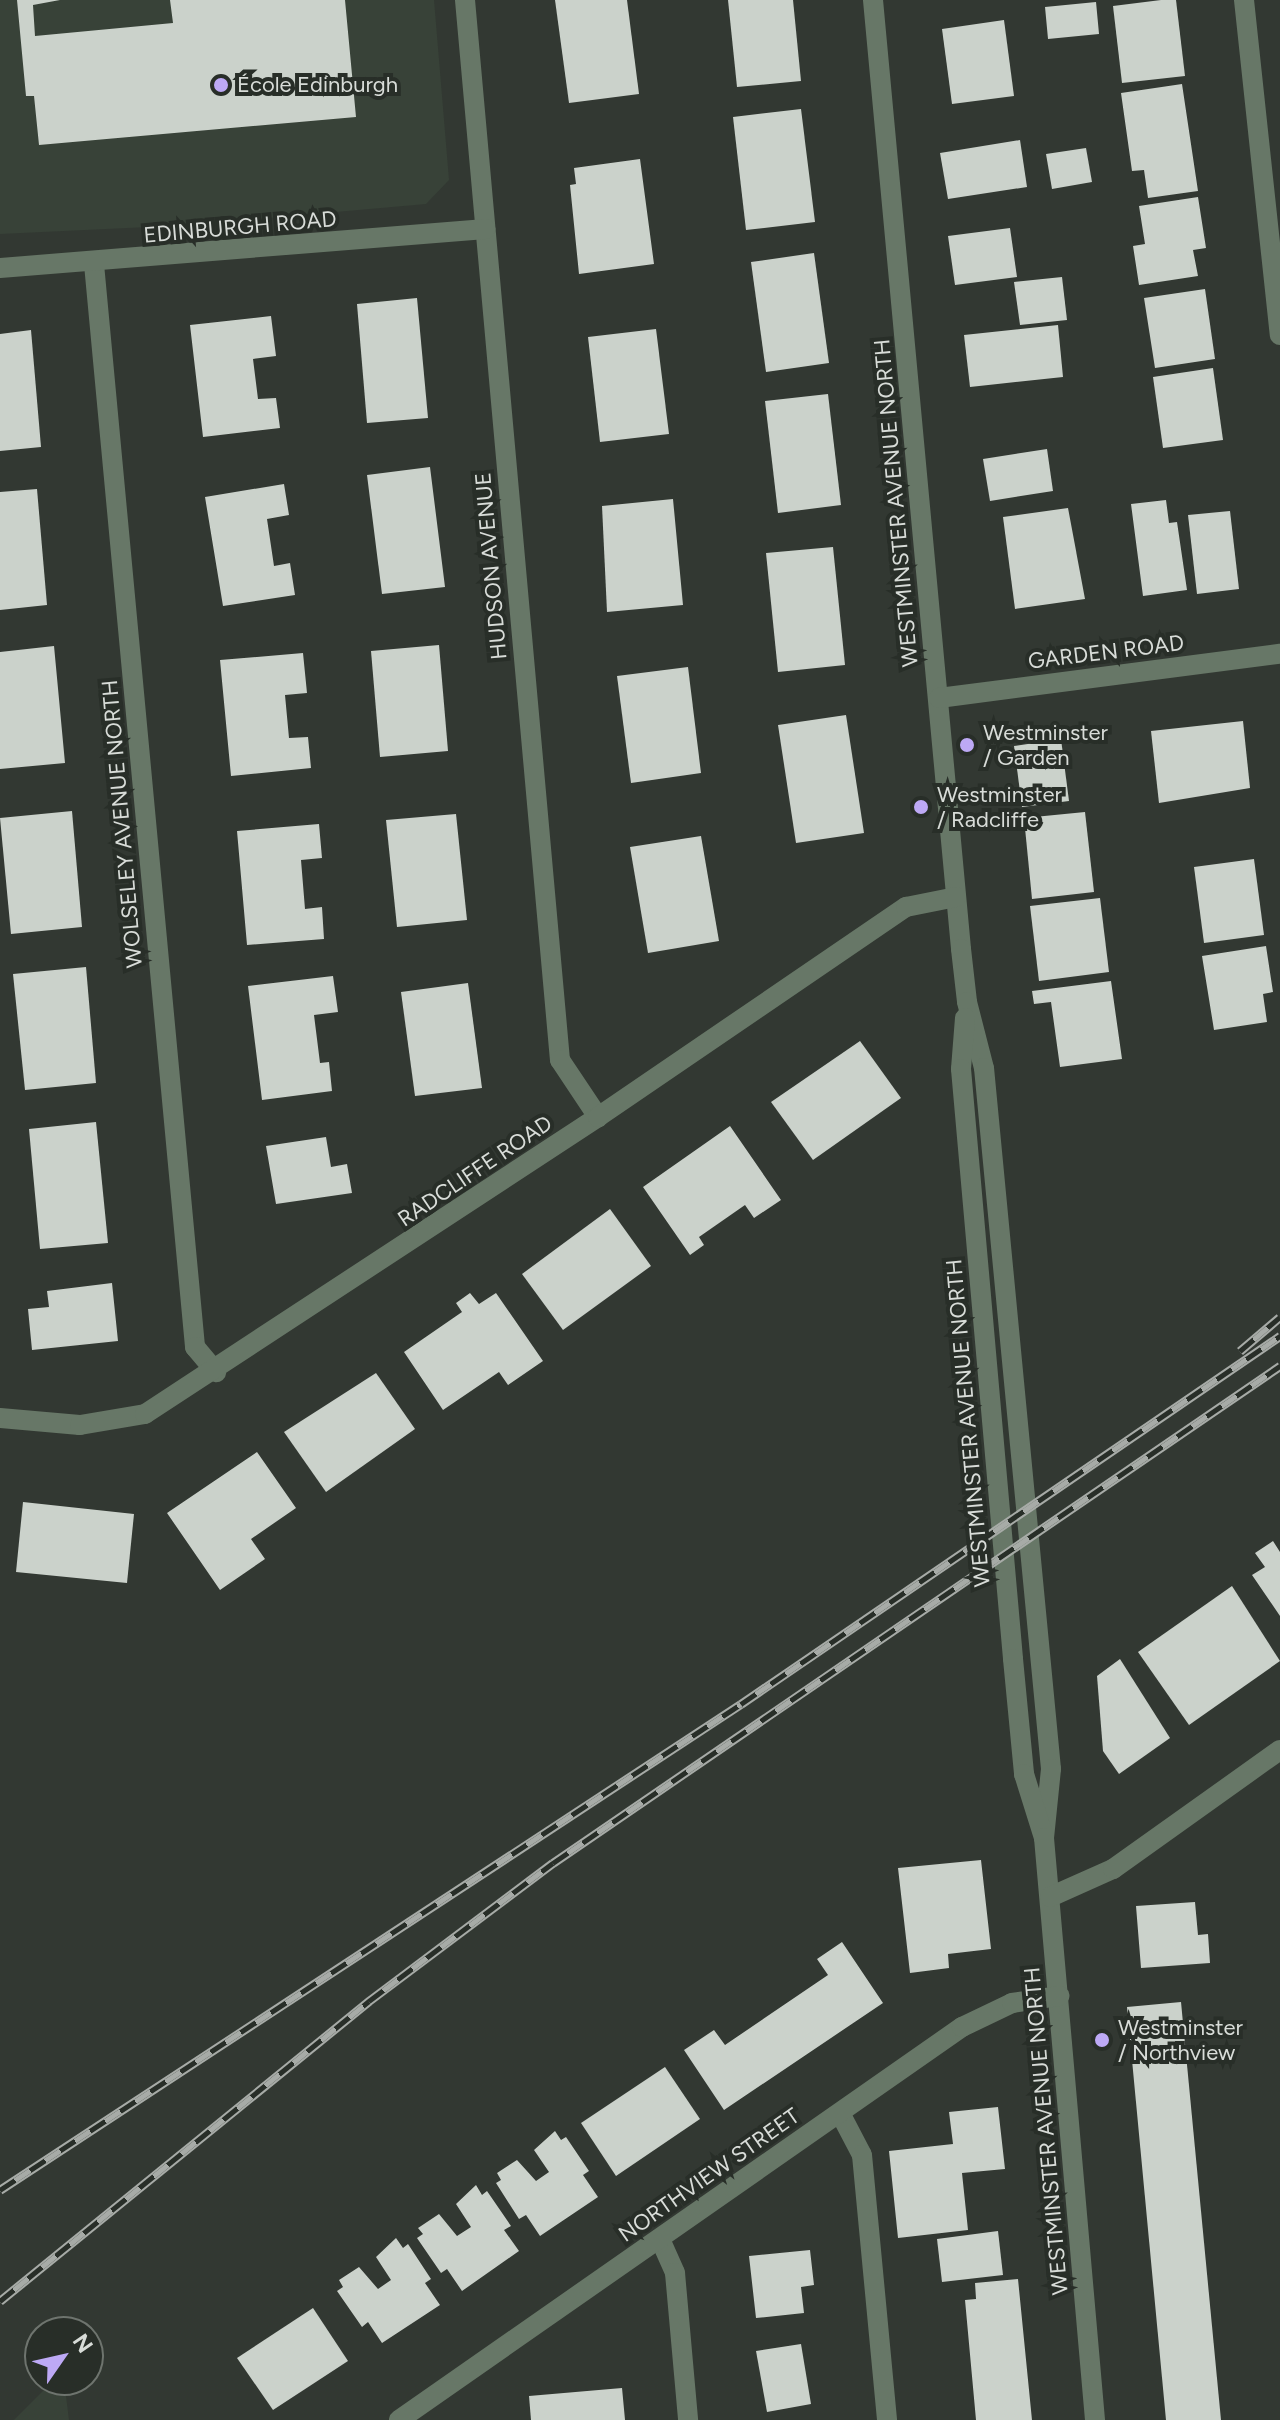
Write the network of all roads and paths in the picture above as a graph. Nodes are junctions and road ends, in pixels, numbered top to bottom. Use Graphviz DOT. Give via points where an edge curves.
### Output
graph roads {
  1 [pos="465,0"];
  2 [pos="873,0"];
  3 [pos="1244,0"];
  4 [pos="485,229"];
  5 [pos="94,264"];
  6 [pos="0,268"];
  7 [pos="1280,335"];
  8 [pos="1280,654"];
  9 [pos="939,698"];
  10 [pos="956,897"];
  11 [pos="967,1002"];
  12 [pos="598,1117"];
  13 [pos="216,1372"];
  14 [pos="0,1418"];
  15 [pos="1280,1750"];
  16 [pos="1044,1838"];
  17 [pos="1050,1897"];
  18 [pos="1059,1996"];
  19 [pos="840,2113"];
  20 [pos="660,2239"];
  21 [pos="399,2420"];
  22 [pos="688,2420"];
  23 [pos="887,2420"];
  24 [pos="1095,2420"];
  1 -- 4 [label="street, HUDSON AVENUE"];
  2 -- 9 [label="street, WESTMINSTER AVENUE NORTH"];
  3 -- 7 [label="street"];
  4 -- 5 [label="street, EDINBURGH ROAD"];
  4 -- 12 [label="street, HUDSON AVENUE" via="560,1060"];
  5 -- 6 [label="street, EDINBURGH ROAD"];
  5 -- 13 [label="street, WOLSELEY AVENUE NORTH" via="195,1347"];
  8 -- 9 [label="street, GARDEN ROAD"];
  9 -- 10 [label="street, WESTMINSTER AVENUE NORTH"];
  10 -- 11 [label="street, WESTMINSTER AVENUE NORTH"];
  10 -- 12 [label="street, RADCLIFFE ROAD" via="906,907"];
  11 -- 16 [label="street, WESTMINSTER AVENUE NORTH" via="984,1068 1051,1769"];
  11 -- 16 [label="street, WESTMINSTER AVENUE NORTH" via="961,1069 1013,1659 1024,1774"];
  12 -- 13 [label="street, RADCLIFFE ROAD"];
  13 -- 14 [label="street, RADCLIFFE ROAD" via="145,1414 117,1423"];
  15 -- 17 [label="street" via="1113,1869"];
  16 -- 17 [label="street, WESTMINSTER AVENUE NORTH"];
  17 -- 18 [label="street, WESTMINSTER AVENUE NORTH"];
  18 -- 19 [label="street, NORTHVIEW STREET" via="1012,2003 978,2017"];
  18 -- 24 [label="street, WESTMINSTER AVENUE NORTH"];
  19 -- 20 [label="street, NORTHVIEW STREET"];
  19 -- 23 [label="street" via="862,2155"];
  20 -- 21 [label="street, NORTHVIEW STREET"];
  20 -- 22 [label="street" via="675,2273"];
}
